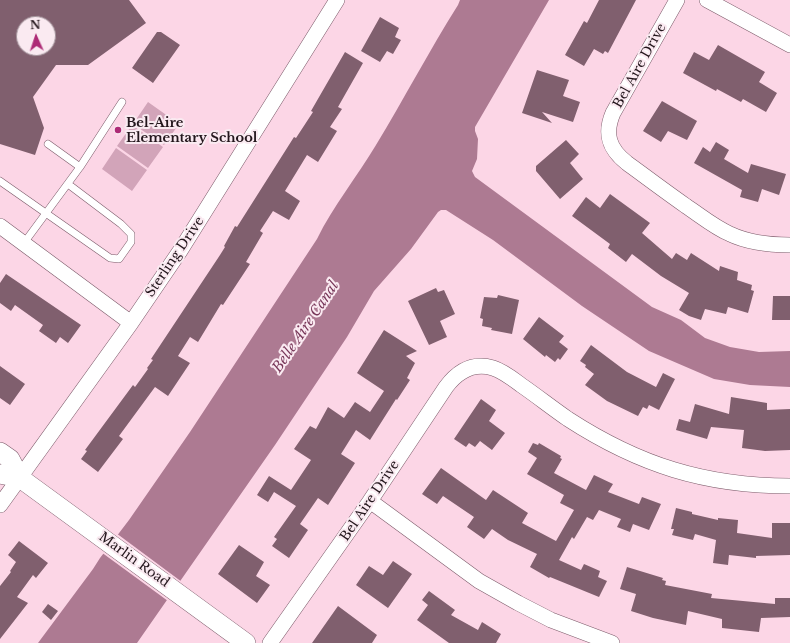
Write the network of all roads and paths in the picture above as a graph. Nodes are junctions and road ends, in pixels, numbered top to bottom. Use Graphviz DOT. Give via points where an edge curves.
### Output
graph roads {
  1 [pos="336,0"];
  2 [pos="677,0"];
  3 [pos="707,0"];
  4 [pos="790,44"];
  5 [pos="122,102"];
  6 [pos="48,144"];
  7 [pos="80,167"];
  8 [pos="0,181"];
  9 [pos="68,184"];
  10 [pos="47,213"];
  11 [pos="0,226"];
  12 [pos="24,243"];
  13 [pos="790,245"];
  14 [pos="131,323"];
  15 [pos="0,452"];
  16 [pos="0,474"];
  17 [pos="20,478"];
  18 [pos="790,486"];
  19 [pos="370,501"];
  20 [pos="0,505"];
  21 [pos="246,643"];
  22 [pos="270,643"];
  23 [pos="612,643"];
  1 -- 14 [label="street, Sterling Drive" via="195,227"];
  2 -- 13 [label="street, Bel Aire Drive" via="613,113 609,126 612,147 620,158 713,225 748,240"];
  3 -- 4 [label="street"];
  5 -- 7 [label="lane"];
  6 -- 7 [label="lane"];
  7 -- 9 [label="lane"];
  8 -- 10 [label="lane"];
  9 -- 10 [label="lane"];
  9 -- 10 [label="lane" via="121,224 131,234 131,242 119,258 110,258"];
  10 -- 12 [label="lane"];
  11 -- 12 [label="street"];
  12 -- 14 [label="street"];
  14 -- 17 [label="street, Sterling Drive"];
  15 -- 17 [label="street, Marlin Road" via="10,459"];
  16 -- 17 [label="street, Marlin Road"];
  17 -- 20 [label="street, Sterling Drive"];
  17 -- 21 [label="street, Marlin Road"];
  18 -- 19 [label="street, Bel Aire Drive" via="752,486 715,481 645,461 587,431 502,372 475,366 461,371 446,387"];
  19 -- 22 [label="street, Bel Aire Drive"];
  19 -- 23 [label="street" via="485,584 551,620"];
}
